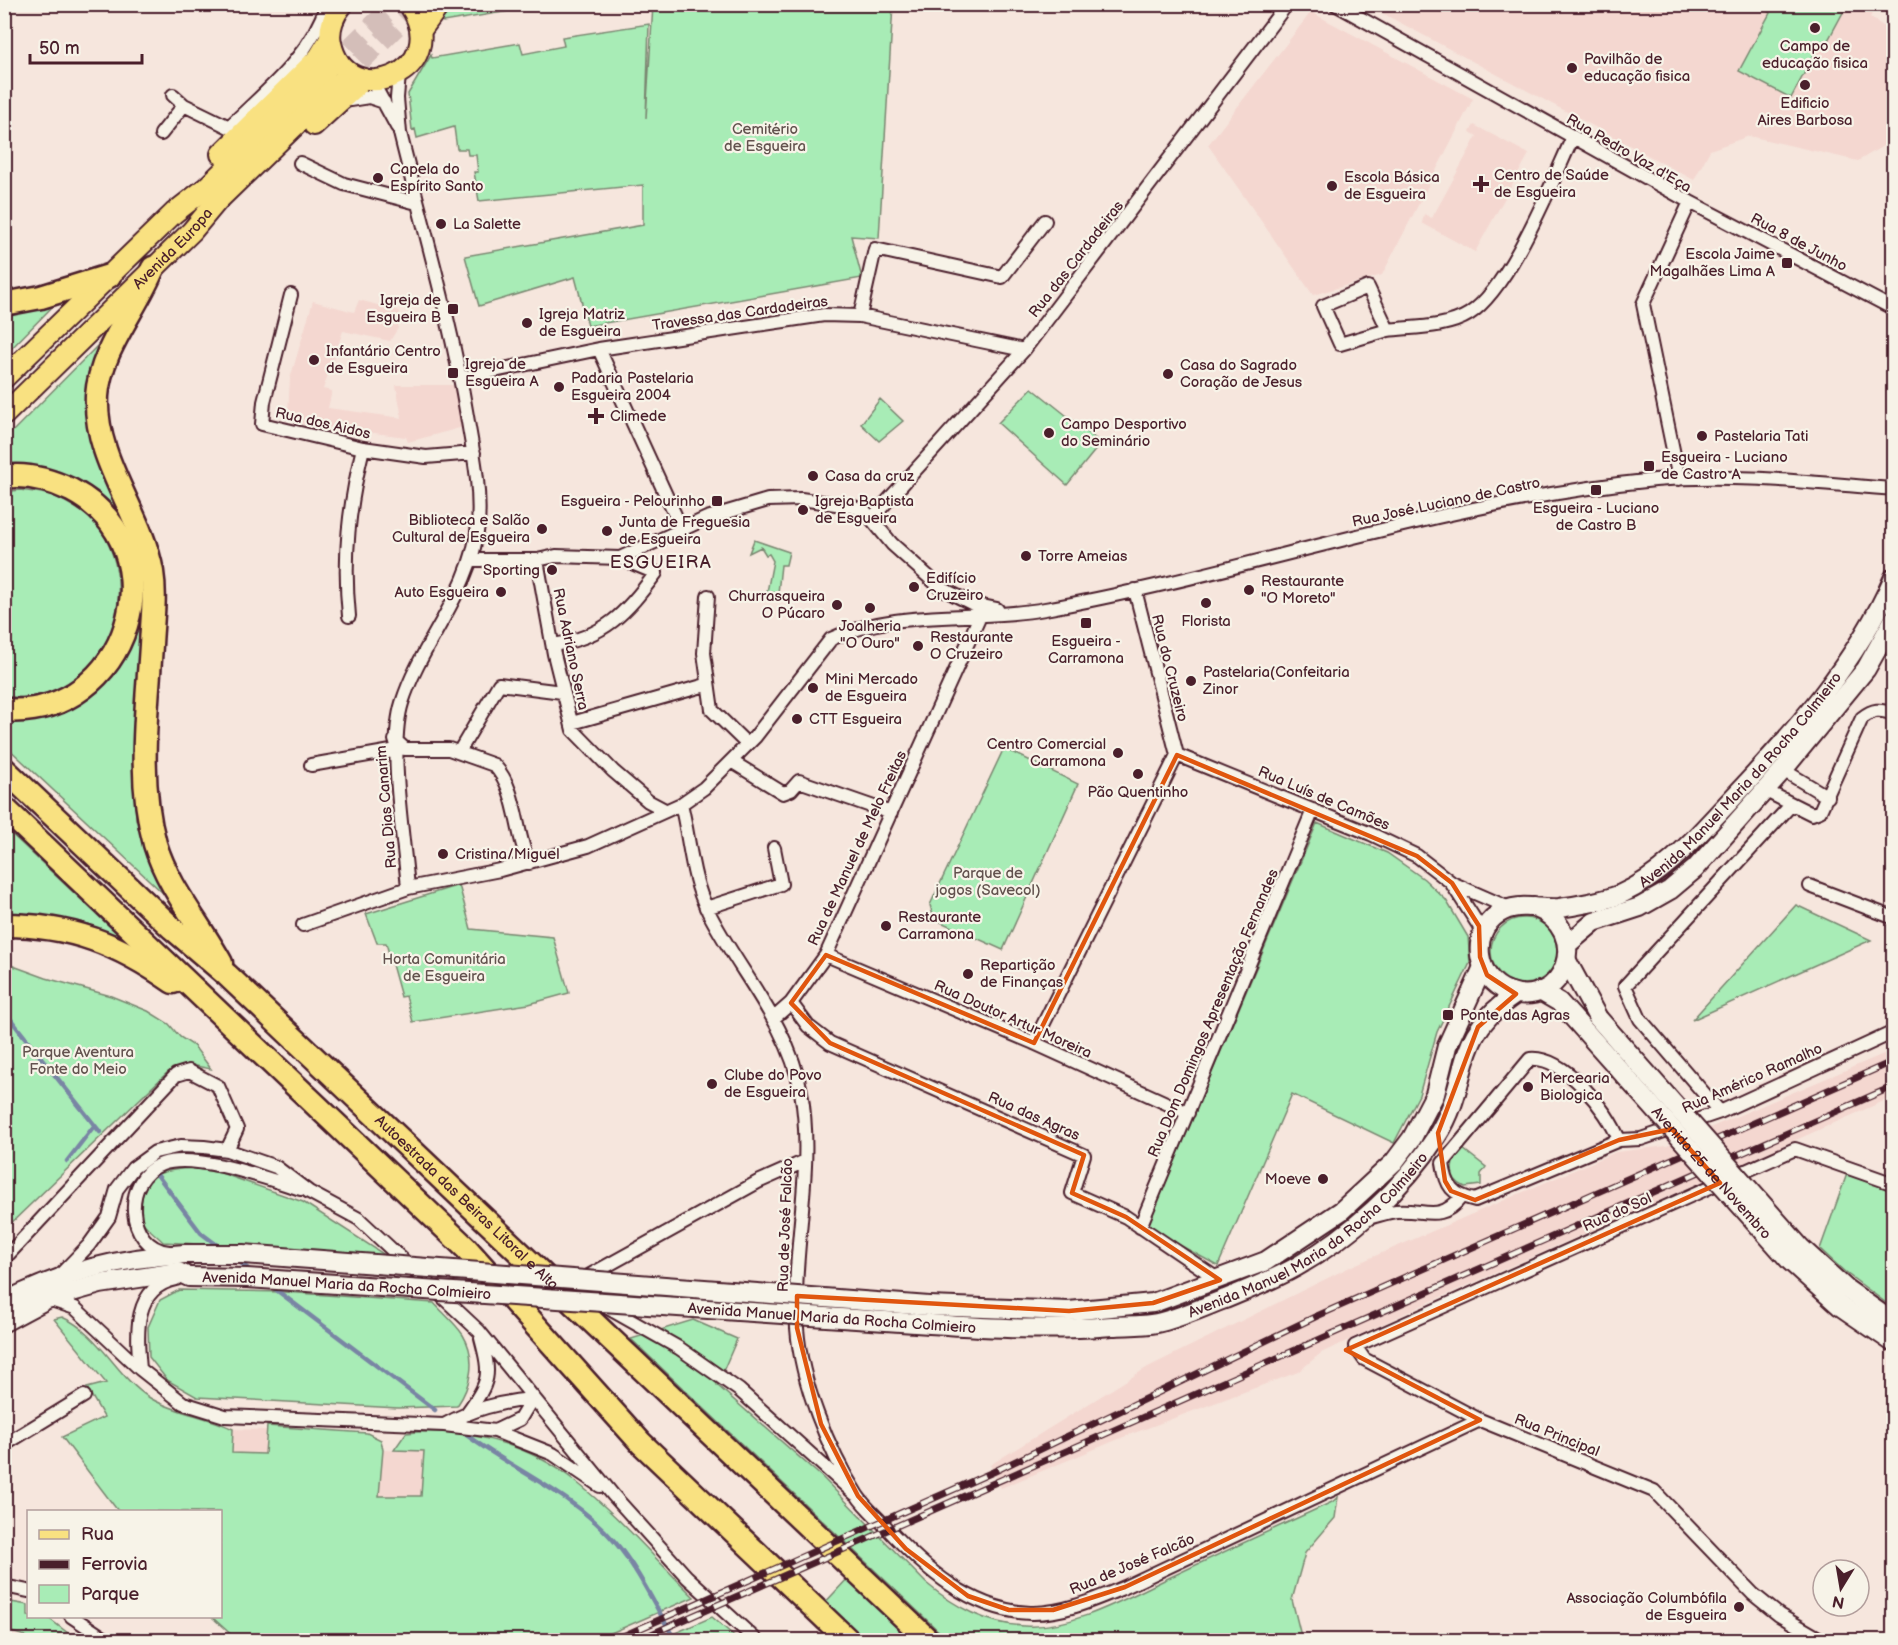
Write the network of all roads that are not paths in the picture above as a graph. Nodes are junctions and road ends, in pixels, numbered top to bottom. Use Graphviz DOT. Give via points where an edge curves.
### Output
graph roads {
  1 [pos="327,4"];
  2 [pos="343,4"];
  3 [pos="409,4"];
  4 [pos="440,4"];
  5 [pos="1287,4"];
  6 [pos="1335,4"];
  7 [pos="421,30"];
  8 [pos="330,39"];
  9 [pos="399,74"];
  10 [pos="368,80"];
  11 [pos="335,85"];
  12 [pos="173,95"];
  13 [pos="384,102"];
  14 [pos="184,105"];
  15 [pos="400,133"];
  16 [pos="161,134"];
  17 [pos="1573,137"];
  18 [pos="300,163"];
  19 [pos="1690,202"];
  20 [pos="417,203"];
  21 [pos="174,213"];
  22 [pos="1045,221"];
  23 [pos="153,268"];
  24 [pos="109,276"];
  25 [pos="291,295"];
  26 [pos="4,304"];
  27 [pos="1893,309"];
  28 [pos="860,316"];
  29 [pos="1388,330"];
  30 [pos="599,349"];
  31 [pos="1024,350"];
  32 [pos="4,378"];
  33 [pos="461,378"];
  34 [pos="4,415"];
  35 [pos="363,448"];
  36 [pos="474,453"];
  37 [pos="4,477"];
  38 [pos="1679,479"];
  39 [pos="1893,489"];
  40 [pos="872,518"];
  41 [pos="681,528"];
  42 [pos="620,558"];
  43 [pos="472,560"];
  44 [pos="537,560"];
  45 [pos="1893,577"];
  46 [pos="1135,590"];
  47 [pos="954,594"];
  48 [pos="708,596"];
  49 [pos="1012,612"];
  50 [pos="981,614"];
  51 [pos="349,616"];
  52 [pos="945,616"];
  53 [pos="1893,619"];
  54 [pos="553,645"];
  55 [pos="706,685"];
  56 [pos="565,697"];
  57 [pos="4,710"];
  58 [pos="1893,714"];
  59 [pos="572,723"];
  60 [pos="747,744"];
  61 [pos="396,745"];
  62 [pos="459,752"];
  63 [pos="1177,755"];
  64 [pos="731,760"];
  65 [pos="311,765"];
  66 [pos="4,769"];
  67 [pos="1783,770"];
  68 [pos="1764,790"];
  69 [pos="1828,796"];
  70 [pos="681,804"];
  71 [pos="1791,805"];
  72 [pos="4,808"];
  73 [pos="665,810"];
  74 [pos="1313,810"];
  75 [pos="891,813"];
  76 [pos="774,848"];
  77 [pos="529,863"];
  78 [pos="1452,883"];
  79 [pos="1810,886"];
  80 [pos="408,888"];
  81 [pos="1534,907"];
  82 [pos="706,908"];
  83 [pos="1509,908"];
  84 [pos="1893,918"];
  85 [pos="4,925"];
  86 [pos="303,925"];
  87 [pos="1481,936"];
  88 [pos="1568,952"];
  89 [pos="826,955"];
  90 [pos="1483,967"];
  91 [pos="227,975"];
  92 [pos="1540,991"];
  93 [pos="1516,994"];
  94 [pos="791,1003"];
  95 [pos="222,1016"];
  96 [pos="774,1018"];
  97 [pos="1592,1024"];
  98 [pos="1893,1032"];
  99 [pos="1034,1043"];
  100 [pos="1720,1112"];
  101 [pos="1188,1113"];
  102 [pos="1438,1133"];
  103 [pos="1619,1140"];
  104 [pos="227,1150"];
  105 [pos="803,1162"];
  106 [pos="1443,1163"];
  107 [pos="1893,1184"];
  108 [pos="309,1192"];
  109 [pos="1461,1197"];
  110 [pos="1361,1220"];
  111 [pos="1140,1227"];
  112 [pos="185,1254"];
  113 [pos="4,1259"];
  114 [pos="189,1276"];
  115 [pos="58,1277"];
  116 [pos="1219,1280"];
  117 [pos="579,1281"];
  118 [pos="47,1299"];
  119 [pos="4,1302"];
  120 [pos="600,1303"];
  121 [pos="4,1322"];
  122 [pos="1893,1323"];
  123 [pos="478,1332"];
  124 [pos="1893,1343"];
  125 [pos="1355,1346"];
  126 [pos="140,1369"];
  127 [pos="84,1396"];
  128 [pos="532,1399"];
  129 [pos="467,1413"];
  130 [pos="1480,1420"];
  131 [pos="444,1425"];
  132 [pos="495,1431"];
  133 [pos="4,1445"];
  134 [pos="613,1495"];
  135 [pos="858,1496"];
  136 [pos="4,1586"];
  137 [pos="27,1591"];
  138 [pos="72,1618"];
  139 [pos="107,1641"];
  140 [pos="756,1641"];
  141 [pos="848,1641"];
  142 [pos="928,1641"];
  143 [pos="1822,1641"];
  1 -- 14 [label="street" via="308,48 230,127"];
  2 -- 8 [label="main road" via="332,23"];
  3 -- 7 [label="main road"];
  4 -- 7 [label="main road"];
  5 -- 31 [label="street, Rua das Cardadeiras"];
  6 -- 17 [label="street, Rua Pedro Vaz d'Eça"];
  7 -- 9 [label="main road" via="417,55"];
  8 -- 10 [label="main road" via="341,65 351,74"];
  8 -- 21 [label="main road" via="319,57 195,180"];
  9 -- 10 [label="main road"];
  9 -- 15 [label="street"];
  10 -- 11 [label="main road"];
  10 -- 13 [label="street"];
  11 -- 13 [label="street"];
  11 -- 21 [label="main road, Avenida Europa"];
  11 -- 23 [label="main road, Avenida Europa" via="225,209 192,231"];
  12 -- 14 [label="street"];
  13 -- 15 [label="street"];
  14 -- 16 [label="street"];
  15 -- 20 [label="street, Rua Dias Canarim"];
  17 -- 19 [label="street, Rua Pedro Vaz d'Eça"];
  17 -- 29 [label="street" via="1501,283 1484,302 1467,315 1439,325"];
  18 -- 20 [label="street" via="344,184"];
  19 -- 27 [label="street, Rua 8 de Junho"];
  19 -- 38 [label="street, Rua Pedro Vaz d'Eça" via="1643,304"];
  20 -- 33 [label="street, Rua Dias Canarim"];
  21 -- 24 [label="main road, Avenida Europa"];
  22 -- 28 [label="street" via="1002,277 875,249"];
  23 -- 34 [label="main road, Avenida Europa"];
  23 -- 91 [label="highway" via="104,367 97,397 98,416 106,454 142,536 153,584 145,763 151,826 165,867"];
  24 -- 26 [label="highway"];
  24 -- 32 [label="main road, Avenida Europa"];
  25 -- 35 [label="street, Rua dos Aidos" via="262,424"];
  28 -- 30 [label="street, Travessa das Cardadeiras" via="824,315"];
  28 -- 31 [label="street, Travessa das Cardadeiras"];
  29 -- 29 [label="street" via="1368,287 1323,306 1340,344"];
  30 -- 33 [label="street, Travessa das Cardadeiras"];
  30 -- 41 [label="street"];
  31 -- 40 [label="street, Rua das Cardadeiras"];
  33 -- 36 [label="street, Rua Dias Canarim"];
  35 -- 36 [label="street, Rua dos Aidos" via="426,457"];
  35 -- 51 [label="street" via="345,562"];
  36 -- 43 [label="street, Rua Dias Canarim" via="479,495"];
  37 -- 57 [label="highway" via="20,475 47,480 102,512 121,541 132,585 125,632 97,678 59,702 25,711"];
  38 -- 39 [label="street, Rua José Luciano de Castro" via="1734,478"];
  38 -- 46 [label="street, Rua José Luciano de Castro" via="1584,489 1489,506"];
  40 -- 41 [label="street" via="864,510 850,506 801,499 768,500"];
  40 -- 47 [label="street" via="892,544 941,588"];
  41 -- 42 [label="street"];
  42 -- 44 [label="street" via="556,556"];
  42 -- 54 [label="street" via="656,573 628,610 604,627 578,641"];
  43 -- 44 [label="street"];
  43 -- 61 [label="street, Rua Dias Canarim" via="410,681 401,705"];
  44 -- 54 [label="street, Rua Adriano Serra"];
  45 -- 81 [label="main road, Avenida Manuel Maria da Rocha Colmieiro" via="1848,659 1807,713 1673,861 1620,895 1559,908"];
  46 -- 49 [label="street, Rua José Luciano de Castro" via="1041,610"];
  46 -- 63 [label="street, Rua do Cruzeiro"];
  47 -- 49 [label="street" via="973,604"];
  47 -- 52 [label="street"];
  48 -- 55 [label="street" via="704,624"];
  49 -- 50 [label="street, Rua José Luciano de Castro"];
  50 -- 52 [label="street, Rua José Luciano de Castro"];
  50 -- 75 [label="street, Rua de Manuel de Melo Freitas"];
  52 -- 60 [label="street, Rua José Luciano de Castro" via="847,631 831,639"];
  53 -- 67 [label="main road, Avenida Manuel Maria da Rocha Colmieiro" via="1866,669"];
  54 -- 56 [label="street, Rua Adriano Serra"];
  55 -- 59 [label="street"];
  55 -- 60 [label="street" via="712,710"];
  56 -- 59 [label="street, Rua Adriano Serra"];
  56 -- 62 [label="street" via="562,692 499,684"];
  58 -- 69 [label="street" via="1871,711 1862,718"];
  59 -- 73 [label="street, Rua Adriano Serra" via="573,730 613,771"];
  60 -- 64 [label="street, Rua José Luciano de Castro"];
  61 -- 62 [label="street"];
  61 -- 65 [label="street"];
  61 -- 80 [label="street, Rua Dias Canarim"];
  62 -- 77 [label="street" via="500,771"];
  63 -- 74 [label="street, Rua Luís de Camões"];
  63 -- 99 [label="street"];
  64 -- 70 [label="street, Rua José Luciano de Castro" via="704,788"];
  64 -- 75 [label="street" via="783,793 799,781"];
  66 -- 91 [label="highway, Autoestrada das Beiras Litoral e Alta"];
  67 -- 68 [label="main road, Avenida Manuel Maria da Rocha Colmieiro"];
  67 -- 69 [label="street"];
  68 -- 71 [label="street"];
  68 -- 88 [label="main road, Avenida Manuel Maria da Rocha Colmieiro" via="1695,868 1670,890 1640,907 1594,922"];
  69 -- 71 [label="street" via="1821,811 1812,814"];
  70 -- 73 [label="street, Rua José Luciano de Castro"];
  70 -- 82 [label="street, Rua de José Falcão"];
  71 -- 100 [label="street" via="1624,986 1640,1019"];
  72 -- 95 [label="highway"];
  73 -- 77 [label="street, Rua José Luciano de Castro" via="588,846"];
  74 -- 78 [label="street, Rua Luís de Camões" via="1417,856"];
  74 -- 101 [label="street, Rua Dom Domingos Apresentação Fernandes"];
  75 -- 89 [label="street, Rua de Manuel de Melo Freitas"];
  76 -- 82 [label="street" via="781,884"];
  77 -- 80 [label="street, Rua José Luciano de Castro"];
  78 -- 83 [label="street, Rua Luís de Camões"];
  78 -- 87 [label="street, Rua Luís de Camões" via="1479,926"];
  79 -- 84 [label="street"];
  80 -- 86 [label="street, Rua José Luciano de Castro"];
  81 -- 83 [label="main road"];
  81 -- 88 [label="main road" via="1555,918"];
  82 -- 96 [label="street, Rua de José Falcão"];
  83 -- 87 [label="main road" via="1496,915"];
  85 -- 95 [label="highway" via="71,931 98,939 138,959"];
  87 -- 90 [label="main road"];
  88 -- 92 [label="main road" via="1558,979"];
  88 -- 97 [label="main road, Avenida 25 de Novembro"];
  89 -- 94 [label="street, Rua de Manuel de Melo Freitas"];
  89 -- 99 [label="street, Rua Doutor Artur Moreira"];
  90 -- 93 [label="main road" via="1499,987"];
  90 -- 116 [label="main road, Avenida Manuel Maria da Rocha Colmieiro" via="1448,1046 1435,1094 1394,1162 1341,1211 1300,1239 1266,1261"];
  91 -- 142 [label="highway, Autoestrada das Beiras Litoral e Alta"];
  92 -- 93 [label="main road"];
  92 -- 97 [label="main road, Avenida 25 de Novembro"];
  93 -- 102 [label="main road, Avenida Manuel Maria da Rocha Colmieiro" via="1488,1014 1473,1036 1450,1109"];
  94 -- 96 [label="street, Rua de Manuel de Melo Freitas"];
  94 -- 111 [label="street, Rua das Agras" via="808,1026 830,1044 1084,1155 1072,1192"];
  95 -- 141 [label="highway" via="466,1248 641,1443"];
  96 -- 105 [label="street, Rua de José Falcão" via="794,1062 801,1092"];
  97 -- 122 [label="main road, Avenida 25 de Novembro, bridge" via="1801,1248 1845,1288"];
  97 -- 124 [label="main road, Avenida 25 de Novembro, bridge" via="1790,1261 1840,1306"];
  98 -- 100 [label="street, Rua Américo Ramalho"];
  99 -- 101 [label="street, Rua Doutor Artur Moreira"];
  100 -- 103 [label="street, Rua Américo Ramalho" via="1641,1139"];
  101 -- 111 [label="street, Rua Dom Domingos Apresentação Fernandes"];
  102 -- 106 [label="street"];
  102 -- 110 [label="main road, Avenida Manuel Maria da Rocha Colmieiro" via="1417,1165"];
  103 -- 106 [label="street" via="1604,1110 1560,1066 1541,1058 1530,1059"];
  103 -- 109 [label="street, Rua Américo Ramalho" via="1475,1200"];
  104 -- 108 [label="street" via="276,1167"];
  104 -- 113 [label="street" via="237,1129 218,1086 189,1071 176,1075"];
  104 -- 115 [label="street" via="181,1146 155,1152 133,1168 117,1189 109,1217"];
  105 -- 117 [label="street" via="758,1182"];
  105 -- 135 [label="street, Rua de José Falcão" via="797,1328 821,1424"];
  106 -- 109 [label="street" via="1445,1181"];
  107 -- 125 [label="street, Rua do Sol" via="1795,1149"];
  108 -- 112 [label="street" via="230,1167 163,1163 136,1185 135,1219 144,1237 159,1251"];
  108 -- 123 [label="street" via="359,1219"];
  109 -- 110 [label="street, Rua Américo Ramalho" via="1454,1206 1438,1214 1396,1210"];
  110 -- 120 [label="main road, Avenida Manuel Maria da Rocha Colmieiro, bridge" via="1296,1267 1156,1323 1067,1330"];
  111 -- 116 [label="street, Rua das Agras"];
  112 -- 115 [label="main road, Avenida Manuel Maria da Rocha Colmieiro" via="140,1257"];
  112 -- 117 [label="main road, Avenida Manuel Maria da Rocha Colmieiro, bridge" via="265,1255"];
  114 -- 118 [label="main road, Avenida Manuel Maria da Rocha Colmieiro" via="178,1272 143,1276"];
  114 -- 120 [label="main road, Avenida Manuel Maria da Rocha Colmieiro, bridge"];
  114 -- 126 [label="street" via="165,1281 152,1291 140,1312"];
  115 -- 119 [label="main road, Avenida Manuel Maria da Rocha Colmieiro"];
  116 -- 117 [label="main road, Avenida Manuel Maria da Rocha Colmieiro, bridge" via="1153,1303 1069,1311 929,1306"];
  118 -- 121 [label="main road, Avenida Manuel Maria da Rocha Colmieiro"];
  118 -- 126 [label="street" via="75,1308"];
  120 -- 135 [label="street" via="679,1347 739,1390"];
  123 -- 128 [label="street"];
  123 -- 129 [label="street" via="489,1366 484,1389"];
  125 -- 130 [label="street, Rua Principal" via="1364,1359"];
  126 -- 131 [label="street" via="183,1403 225,1416"];
  127 -- 133 [label="street"];
  128 -- 129 [label="street" via="499,1402"];
  128 -- 132 [label="street" via="520,1419"];
  128 -- 134 [label="street"];
  129 -- 131 [label="street"];
  130 -- 135 [label="street, Rua de José Falcão" via="1125,1587 1076,1606 1032,1613 988,1605 950,1585 906,1549"];
  130 -- 143 [label="street, Rua Principal" via="1654,1491 1731,1574 1779,1615"];
  131 -- 132 [label="street"];
  132 -- 134 [label="street" via="553,1454"];
  134 -- 140 [label="street" via="687,1577"];
  136 -- 137 [label="street"];
  138 -- 139 [label="street"];
}
